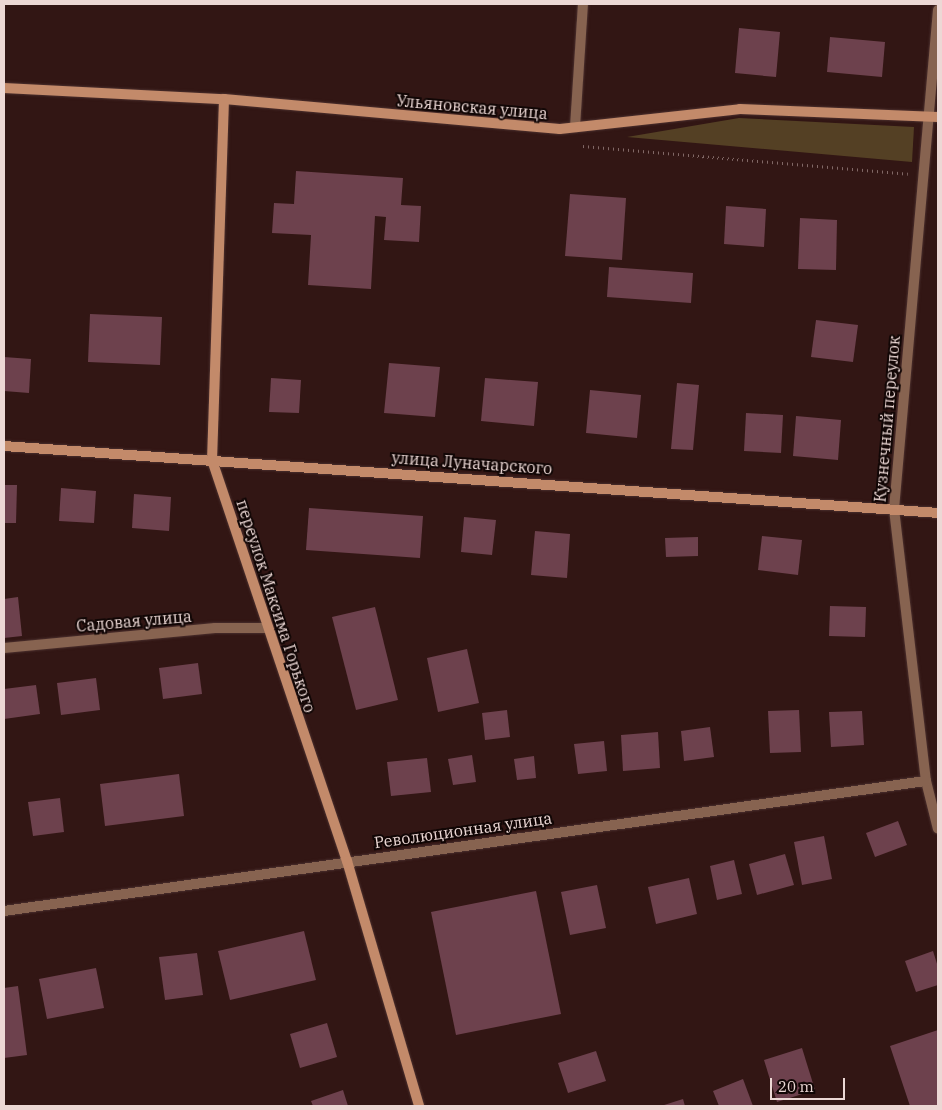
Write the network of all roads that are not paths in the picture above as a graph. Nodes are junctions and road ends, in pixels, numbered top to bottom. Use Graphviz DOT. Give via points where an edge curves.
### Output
graph roads {
  1 [pos="583,4"];
  2 [pos="938,10"];
  3 [pos="4,88"];
  4 [pos="224,99"];
  5 [pos="933,116"];
  6 [pos="575,127"];
  7 [pos="4,446"];
  8 [pos="212,460"];
  9 [pos="894,509"];
  10 [pos="938,513"];
  11 [pos="267,628"];
  12 [pos="4,648"];
  13 [pos="926,781"];
  14 [pos="938,829"];
  15 [pos="347,861"];
  16 [pos="4,911"];
  17 [pos="419,1106"];
  1 -- 6 [label="street"];
  2 -- 5 [label="street, Кузнечный переулок"];
  3 -- 4 [label="street, Ульяновская улица"];
  4 -- 6 [label="street, Ульяновская улица" via="560,129"];
  4 -- 8 [label="street, переулок Максима Горького"];
  5 -- 6 [label="street, Ульяновская улица" via="740,109"];
  5 -- 9 [label="street, Кузнечный переулок" via="923,175"];
  7 -- 8 [label="street, улица Луначарского"];
  8 -- 9 [label="street, улица Луначарского"];
  8 -- 11 [label="street, переулок Максима Горького"];
  9 -- 10 [label="street, улица Луначарского"];
  9 -- 13 [label="street, Кузнечный переулок"];
  11 -- 12 [label="street, Садовая улица" via="215,628"];
  11 -- 15 [label="street, переулок Максима Горького"];
  13 -- 14 [label="street, Кузнечный переулок"];
  13 -- 15 [label="street, Революционная улица"];
  15 -- 16 [label="street, Революционная улица"];
  15 -- 17 [label="street, переулок Максима Горького"];
}
